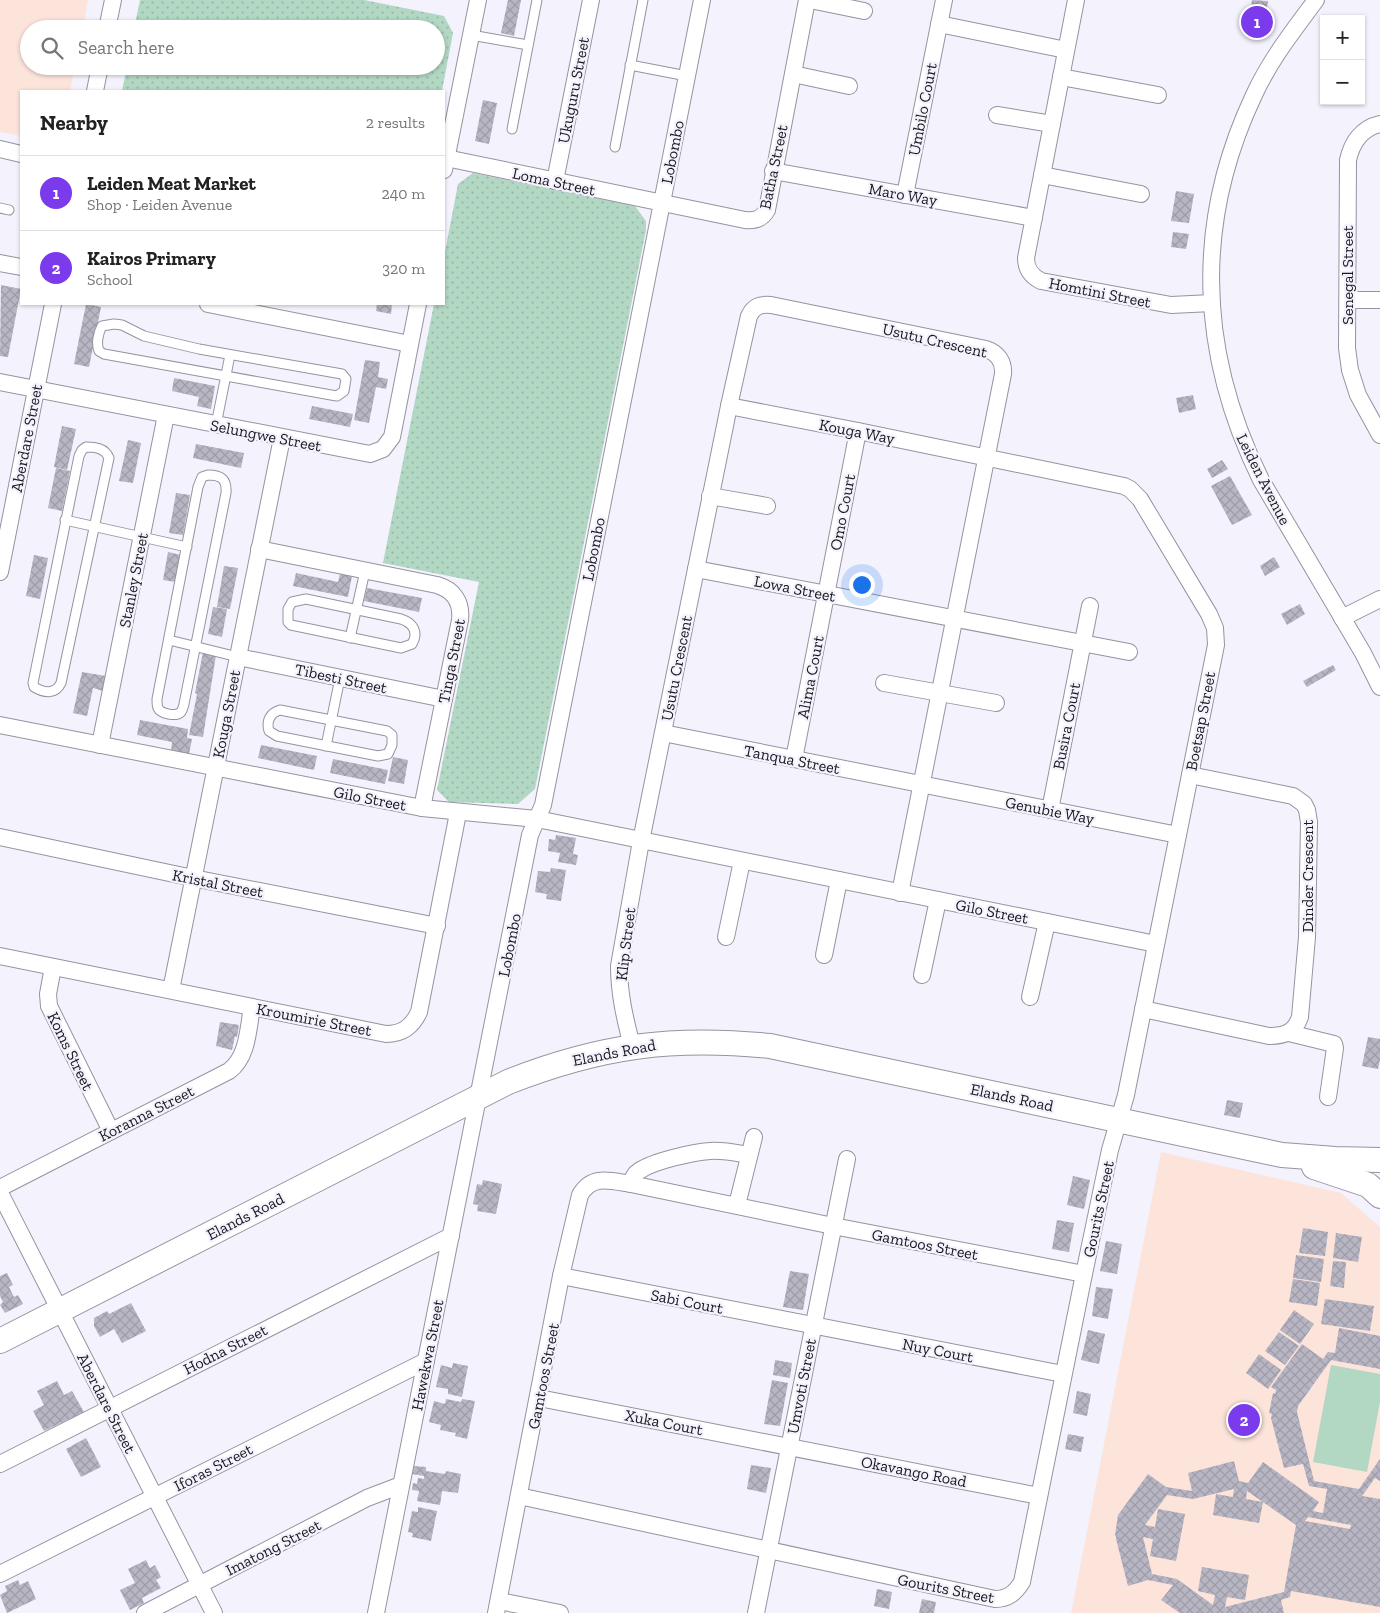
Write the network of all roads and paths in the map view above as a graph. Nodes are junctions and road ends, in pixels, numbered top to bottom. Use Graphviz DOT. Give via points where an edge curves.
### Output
graph roads {
  1 [pos="113,0"];
  2 [pos="478,0"];
  3 [pos="537,0"];
  4 [pos="591,0"];
  5 [pos="643,0"];
  6 [pos="702,0"];
  7 [pos="809,0"];
  8 [pos="944,0"];
  9 [pos="1076,0"];
  10 [pos="1316,1"];
  11 [pos="864,11"];
  12 [pos="110,20"];
  13 [pos="939,24"];
  14 [pos="471,35"];
  15 [pos="528,45"];
  16 [pos="1066,50"];
  17 [pos="630,65"];
  18 [pos="793,74"];
  19 [pos="98,75"];
  20 [pos="686,76"];
  21 [pos="1061,77"];
  22 [pos="849,86"];
  23 [pos="95,90"];
  24 [pos="1158,95"];
  25 [pos="997,115"];
  26 [pos="1052,124"];
  27 [pos="1380,124"];
  28 [pos="512,129"];
  29 [pos="615,147"];
  30 [pos="0,149"];
  31 [pos="20,154"];
  32 [pos="445,164"];
  33 [pos="773,171"];
  34 [pos="1042,176"];
  35 [pos="555,181"];
  36 [pos="1142,194"];
  37 [pos="905,195"];
  38 [pos="662,203"];
  39 [pos="1034,218"];
  40 [pos="0,263"];
  41 [pos="20,267"];
  42 [pos="1348,300"];
  43 [pos="1380,300"];
  44 [pos="1212,303"];
  45 [pos="53,305"];
  46 [pos="218,305"];
  47 [pos="418,305"];
  48 [pos="238,307"];
  49 [pos="410,344"];
  50 [pos="230,355"];
  51 [pos="225,376"];
  52 [pos="0,382"];
  53 [pos="36,389"];
  54 [pos="729,406"];
  55 [pos="166,415"];
  56 [pos="216,425"];
  57 [pos="858,431"];
  58 [pos="1380,435"];
  59 [pos="282,438"];
  60 [pos="986,458"];
  61 [pos="710,496"];
  62 [pos="767,506"];
  63 [pos="65,520"];
  64 [pos="94,527"];
  65 [pos="141,538"];
  66 [pos="187,546"];
  67 [pos="259,549"];
  68 [pos="696,569"];
  69 [pos="365,570"];
  70 [pos="0,572"];
  71 [pos="826,594"];
  72 [pos="1380,599"];
  73 [pos="1090,606"];
  74 [pos="357,609"];
  75 [pos="954,618"];
  76 [pos="1342,618"];
  77 [pos="350,638"];
  78 [pos="169,640"];
  79 [pos="1082,643"];
  80 [pos="196,647"];
  81 [pos="1129,652"];
  82 [pos="238,657"];
  83 [pos="340,678"];
  84 [pos="884,683"];
  85 [pos="1380,687"];
  86 [pos="939,693"];
  87 [pos="444,699"];
  88 [pos="996,703"];
  89 [pos="331,720"];
  90 [pos="0,725"];
  91 [pos="663,733"];
  92 [pos="100,745"];
  93 [pos="326,746"];
  94 [pos="794,759"];
  95 [pos="216,768"];
  96 [pos="1190,775"];
  97 [pos="921,784"];
  98 [pos="422,808"];
  99 [pos="1050,810"];
  100 [pos="458,813"];
  101 [pos="536,819"];
  102 [pos="1178,835"];
  103 [pos="0,837"];
  104 [pos="641,841"];
  105 [pos="742,861"];
  106 [pos="193,878"];
  107 [pos="839,880"];
  108 [pos="900,893"];
  109 [pos="938,900"];
  110 [pos="1047,922"];
  111 [pos="436,926"];
  112 [pos="726,937"];
  113 [pos="1156,944"];
  114 [pos="824,955"];
  115 [pos="0,956"];
  116 [pos="53,967"];
  117 [pos="922,975"];
  118 [pos="170,990"];
  119 [pos="1030,997"];
  120 [pos="252,1007"];
  121 [pos="1143,1009"];
  122 [pos="1289,1033"];
  123 [pos="632,1046"];
  124 [pos="479,1097"];
  125 [pos="1328,1097"];
  126 [pos="1119,1119"];
  127 [pos="111,1131"];
  128 [pos="754,1137"];
  129 [pos="749,1155"];
  130 [pos="1282,1155"];
  131 [pos="846,1159"];
  132 [pos="1380,1160"];
  133 [pos="1380,1168"];
  134 [pos="631,1184"];
  135 [pos="0,1188"];
  136 [pos="0,1194"];
  137 [pos="1380,1195"];
  138 [pos="737,1205"];
  139 [pos="833,1226"];
  140 [pos="451,1236"];
  141 [pos="1084,1274"];
  142 [pos="561,1276"];
  143 [pos="60,1310"];
  144 [pos="814,1326"];
  145 [pos="0,1341"];
  146 [pos="426,1361"];
  147 [pos="1062,1374"];
  148 [pos="539,1398"];
  149 [pos="110,1408"];
  150 [pos="789,1447"];
  151 [pos="0,1464"];
  152 [pos="401,1485"];
  153 [pos="155,1496"];
  154 [pos="519,1496"];
  155 [pos="1039,1496"];
  156 [pos="769,1550"];
  157 [pos="0,1574"];
  158 [pos="200,1585"];
  159 [pos="497,1607"];
  160 [pos="146,1613"];
  161 [pos="214,1613"];
  162 [pos="376,1613"];
  163 [pos="560,1613"];
  164 [pos="756,1613"];
  1 -- 12 [label="street"];
  2 -- 14 [label="street"];
  3 -- 15 [label="lane"];
  4 -- 35 [label="street, Ukuguru Street"];
  5 -- 17 [label="lane"];
  6 -- 20 [label="street, Lobombo"];
  7 -- 11 [label="street, Batha Street"];
  7 -- 18 [label="street, Batha Street"];
  8 -- 13 [label="street, Umbilo Court"];
  9 -- 16 [label="street, Homtini Street"];
  10 -- 44 [label="street, Leiden Avenue" via="1271,62 1237,136 1220,196 1214,232"];
  13 -- 16 [label="street"];
  13 -- 37 [label="street, Umbilo Court"];
  14 -- 15 [label="lane"];
  14 -- 32 [label="street"];
  15 -- 28 [label="lane"];
  16 -- 21 [label="street, Homtini Street"];
  17 -- 20 [label="lane"];
  17 -- 29 [label="lane"];
  18 -- 22 [label="street"];
  18 -- 33 [label="street, Batha Street"];
  19 -- 23 [label="street"];
  20 -- 38 [label="street, Lobombo"];
  21 -- 24 [label="street"];
  21 -- 26 [label="street, Homtini Street"];
  25 -- 26 [label="street"];
  26 -- 34 [label="street, Homtini Street"];
  27 -- 42 [label="street, Senegal Street" via="1358,136 1348,160"];
  30 -- 31 [label="street"];
  32 -- 35 [label="street, Loma Street"];
  33 -- 37 [label="street, Maro Way"];
  33 -- 38 [label="street, Batha Street" via="767,210 752,221"];
  34 -- 36 [label="street"];
  34 -- 39 [label="street, Homtini Street"];
  35 -- 38 [label="street, Loma Street"];
  37 -- 39 [label="street, Maro Way"];
  38 -- 101 [label="street, Lobombo" via="543,805"];
  39 -- 44 [label="street, Homtini Street" via="1026,263 1030,273 1041,281 1171,305"];
  40 -- 41 [label="street"];
  42 -- 43 [label="street"];
  42 -- 58 [label="street, Senegal Street" via="1350,370 1358,395"];
  44 -- 76 [label="street, Leiden Avenue" via="1220,365 1248,453"];
  45 -- 53 [label="street, Aberdare Street"];
  46 -- 48 [label="street"];
  47 -- 49 [label="street, Selungwe Street"];
  48 -- 49 [label="street"];
  49 -- 59 [label="street, Selungwe Street" via="392,437 383,449 363,454"];
  50 -- 51 [label="lane"];
  50 -- 51 [label="lane" via="342,374 346,379 344,392 337,396"];
  50 -- 51 [label="lane" via="144,336 122,326 107,324 100,330 98,348 104,354"];
  51 -- 56 [label="lane"];
  52 -- 53 [label="street, Selungwe Street"];
  53 -- 55 [label="street, Selungwe Street"];
  53 -- 70 [label="street, Aberdare Street"];
  54 -- 57 [label="street, Kouga Way"];
  54 -- 60 [label="street, Usutu Crescent" via="752,310 764,305 799,311 986,349 996,354 1003,368"];
  54 -- 61 [label="street, Usutu Crescent"];
  55 -- 56 [label="street, Selungwe Street"];
  55 -- 65 [label="street, Stanley Street"];
  56 -- 59 [label="street, Selungwe Street"];
  57 -- 60 [label="street, Kouga Way"];
  57 -- 71 [label="street, Omo Court"];
  59 -- 67 [label="street, Kouga Street"];
  60 -- 75 [label="street, Usutu Crescent"];
  60 -- 96 [label="street, Boetsap Street" via="1117,483 1140,499 1215,628 1216,645"];
  61 -- 62 [label="street"];
  61 -- 68 [label="street, Usutu Crescent"];
  63 -- 64 [label="lane"];
  63 -- 64 [label="lane" via="79,456 86,447 93,447 104,451 109,458"];
  63 -- 64 [label="lane" via="33,683 34,687 44,691 54,692 61,683"];
  64 -- 65 [label="lane"];
  65 -- 66 [label="lane"];
  65 -- 92 [label="street, Stanley Street"];
  66 -- 78 [label="lane"];
  66 -- 80 [label="lane" via="202,477 208,474 222,477 226,493"];
  67 -- 69 [label="street, Tinga Street"];
  67 -- 82 [label="street, Kouga Street"];
  68 -- 71 [label="street, Lowa Street"];
  68 -- 91 [label="street, Usutu Crescent"];
  69 -- 74 [label="lane"];
  69 -- 87 [label="street, Tinga Street" via="445,588 457,599 460,620"];
  71 -- 75 [label="street, Lowa Street"];
  71 -- 94 [label="street, Alima Court"];
  72 -- 76 [label="street"];
  73 -- 79 [label="street, Busira Court"];
  74 -- 77 [label="lane"];
  74 -- 77 [label="lane" via="409,621 415,632 414,640 401,648"];
  74 -- 77 [label="lane" via="306,599 292,602 288,609 288,622 291,624"];
  75 -- 79 [label="street"];
  75 -- 86 [label="street, Usutu Crescent"];
  76 -- 85 [label="street, Leiden Avenue"];
  78 -- 80 [label="lane"];
  78 -- 80 [label="lane" via="157,699 158,708 166,713 182,711"];
  79 -- 81 [label="street"];
  79 -- 99 [label="street, Busira Court"];
  80 -- 82 [label="lane"];
  82 -- 83 [label="street, Tibesti Street"];
  82 -- 95 [label="street, Kouga Street"];
  83 -- 87 [label="street, Tibesti Street"];
  83 -- 89 [label="lane"];
  84 -- 86 [label="street"];
  86 -- 88 [label="street"];
  86 -- 97 [label="street, Usutu Crescent"];
  87 -- 98 [label="street, Tinga Street"];
  89 -- 93 [label="lane"];
  89 -- 93 [label="lane" via="280,710 270,715 268,720 272,734"];
  89 -- 93 [label="lane" via="387,731 392,735 392,745 384,756"];
  90 -- 92 [label="street, Gilo Street"];
  91 -- 94 [label="street, Tanqua Street"];
  91 -- 104 [label="street, Usutu Crescent"];
  92 -- 95 [label="street, Gilo Street"];
  94 -- 97 [label="street, Tanqua Street"];
  95 -- 98 [label="street, Gilo Street"];
  95 -- 106 [label="street, Kouga Street"];
  96 -- 102 [label="street, Boetsap Street"];
  96 -- 122 [label="street, Dinder Crescent" via="1293,796 1307,810 1307,937 1300,1017"];
  97 -- 99 [label="street, Genubie Way"];
  97 -- 108 [label="street, Usutu Crescent"];
  98 -- 100 [label="street, Gilo Street"];
  99 -- 102 [label="street, Genubie Way"];
  100 -- 101 [label="street, Gilo Street"];
  100 -- 111 [label="street, Kroumirie Street"];
  101 -- 104 [label="street, Gilo Street"];
  101 -- 124 [label="street, Lobombo" via="530,835"];
  102 -- 113 [label="street, Boetsap Street"];
  103 -- 106 [label="street, Kristal Street"];
  104 -- 105 [label="street, Gilo Street"];
  104 -- 123 [label="street, Klip Street" via="619,966 622,1007"];
  105 -- 107 [label="street, Gilo Street"];
  105 -- 112 [label="street"];
  106 -- 111 [label="street, Kristal Street"];
  106 -- 118 [label="street, Kouga Street"];
  107 -- 108 [label="street, Gilo Street"];
  107 -- 114 [label="street"];
  108 -- 109 [label="street, Gilo Street"];
  109 -- 110 [label="street, Gilo Street"];
  109 -- 117 [label="street, Gilo Street"];
  110 -- 113 [label="street, Gilo Street"];
  110 -- 119 [label="street, Gilo Street"];
  111 -- 120 [label="street, Kroumirie Street" via="419,1012 413,1024 401,1032 386,1034"];
  113 -- 121 [label="street, Boetsap Street"];
  115 -- 116 [label="street, Kroumirie Street"];
  116 -- 118 [label="street, Kroumirie Street"];
  116 -- 127 [label="street, Koms Street" via="49,1006"];
  118 -- 120 [label="street, Kroumirie Street"];
  120 -- 127 [label="street, Koranna Street" via="242,1056 237,1065"];
  121 -- 122 [label="street" via="1269,1036"];
  121 -- 126 [label="street, Boetsap Street"];
  122 -- 125 [label="street" via="1334,1044"];
  123 -- 124 [label="street, Elands Road" via="553,1065"];
  123 -- 126 [label="street, Elands Road" via="701,1041 770,1046"];
  124 -- 140 [label="street, Hawekwa Street"];
  124 -- 143 [label="street, Elands Road"];
  126 -- 130 [label="street, Elands Road"];
  126 -- 141 [label="street, Gourits Street"];
  127 -- 135 [label="street, Koranna Street"];
  128 -- 129 [label="street"];
  129 -- 134 [label="street" via="696,1152 638,1171"];
  129 -- 138 [label="street"];
  130 -- 132 [label="street, Elands Road"];
  130 -- 137 [label="street, Elands Road" via="1368,1185"];
  131 -- 139 [label="street, Umvoti Street"];
  133 -- 137 [label="street"];
  134 -- 138 [label="street, Gamtoos Street"];
  134 -- 142 [label="street, Gamtoos Street" via="598,1181 584,1188"];
  136 -- 143 [label="street, Aberdare Street"];
  138 -- 139 [label="street, Gamtoos Street"];
  139 -- 141 [label="street, Gamtoos Street"];
  139 -- 144 [label="street, Umvoti Street"];
  140 -- 146 [label="street, Hawekwa Street"];
  140 -- 149 [label="street, Hodna Street"];
  141 -- 147 [label="street, Gourits Street"];
  142 -- 144 [label="street, Sabi Court"];
  142 -- 148 [label="street, Gamtoos Street"];
  143 -- 145 [label="street, Elands Road"];
  143 -- 149 [label="street, Aberdare Street"];
  144 -- 147 [label="street, Nuy Court"];
  144 -- 150 [label="street, Umvoti Street"];
  146 -- 152 [label="street, Hawekwa Street"];
  146 -- 153 [label="street, Iforas Street"];
  147 -- 155 [label="street, Gourits Street"];
  148 -- 150 [label="street, Xuka Court"];
  148 -- 154 [label="street, Gamtoos Street"];
  149 -- 151 [label="street, Hodna Street"];
  149 -- 153 [label="street, Aberdare Street"];
  150 -- 155 [label="street, Okavango Road"];
  150 -- 156 [label="street, Umvoti Street"];
  152 -- 158 [label="street, Imatong Street" via="367,1498"];
  152 -- 162 [label="street, Hawekwa Street"];
  153 -- 157 [label="street, Iforas Street"];
  153 -- 158 [label="street, Aberdare Street"];
  154 -- 156 [label="street, Gourits Street"];
  154 -- 159 [label="street, Gamtoos Street"];
  155 -- 156 [label="street, Gourits Street" via="1022,1582 1012,1594 1001,1599"];
  156 -- 164 [label="street, Umvoti Street"];
  158 -- 160 [label="street, Imatong Street"];
  158 -- 161 [label="street, Aberdare Street"];
  159 -- 163 [label="street"];
}
